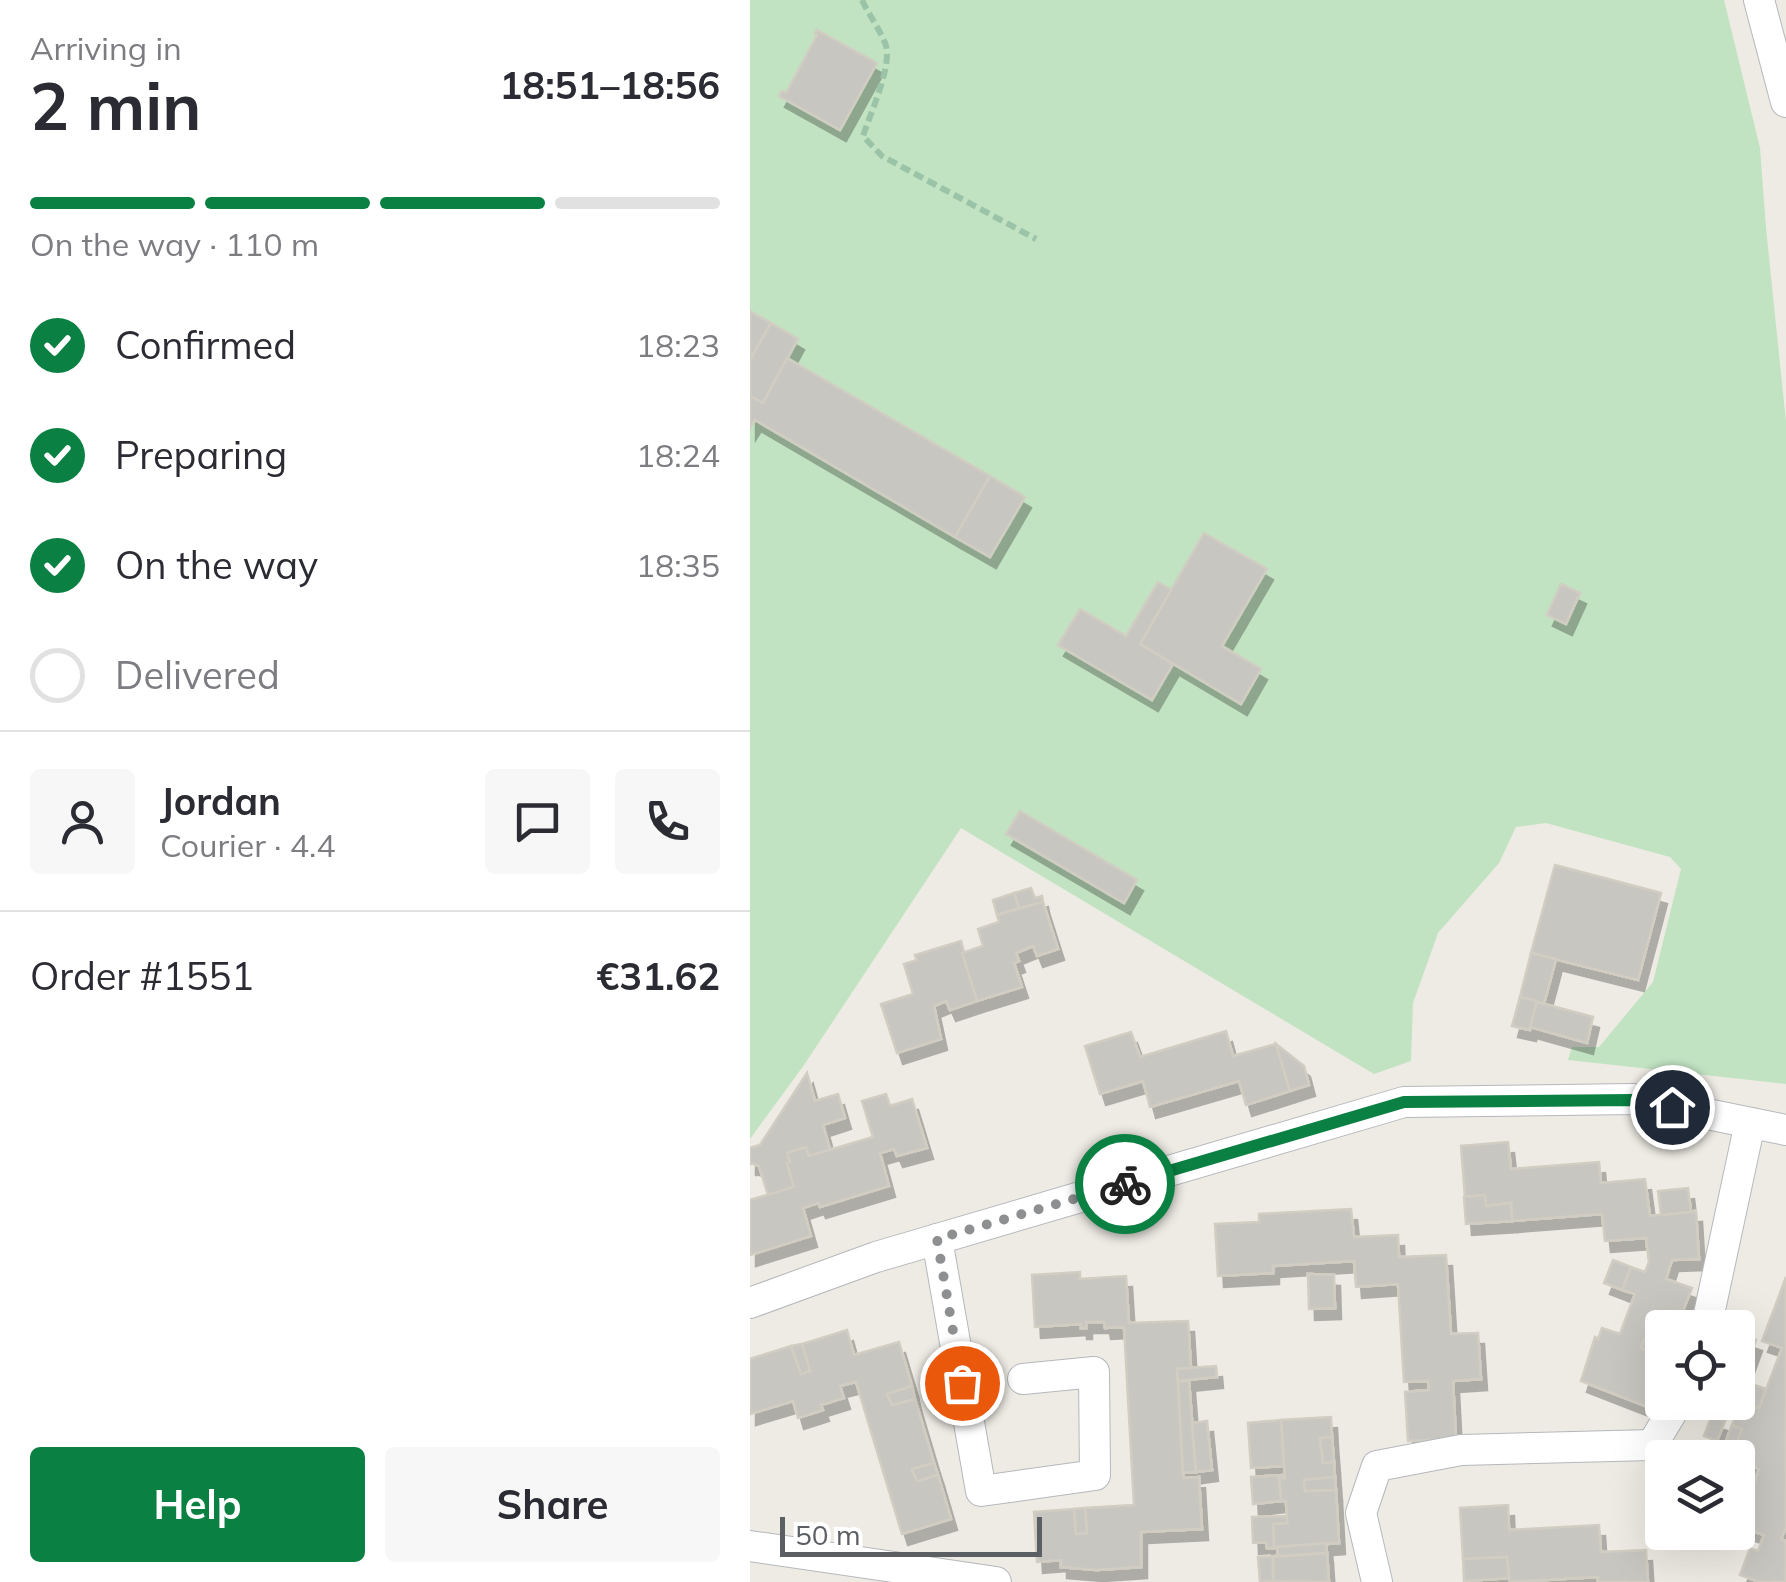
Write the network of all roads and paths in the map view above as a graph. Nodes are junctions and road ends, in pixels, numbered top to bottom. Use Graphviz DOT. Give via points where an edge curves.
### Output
graph roads {
  1 [pos="862,0"];
  2 [pos="1759,0"];
  3 [pos="1786,102"];
  4 [pos="1036,239"];
  5 [pos="1750,1123"];
  6 [pos="1786,1130"];
  7 [pos="937,1239"];
  8 [pos="750,1303"];
  9 [pos="1710,1310"];
  10 [pos="1023,1379"];
  11 [pos="1667,1420"];
  12 [pos="750,1546"];
  13 [pos="996,1582"];
  14 [pos="1377,1582"];
  1 -- 4 [label="path" via="888,47 864,136 882,156"];
  2 -- 3 [label="street"];
  5 -- 6 [label="street"];
  5 -- 7 [label="street" via="1633,1100 1404,1102"];
  5 -- 9 [label="street"];
  7 -- 8 [label="street"];
  7 -- 10 [label="street" via="981,1491 1095,1475 1094,1372"];
  11 -- 14 [label="street" via="1652,1445 1461,1450 1377,1466 1361,1514"];
  12 -- 13 [label="street"];
}
